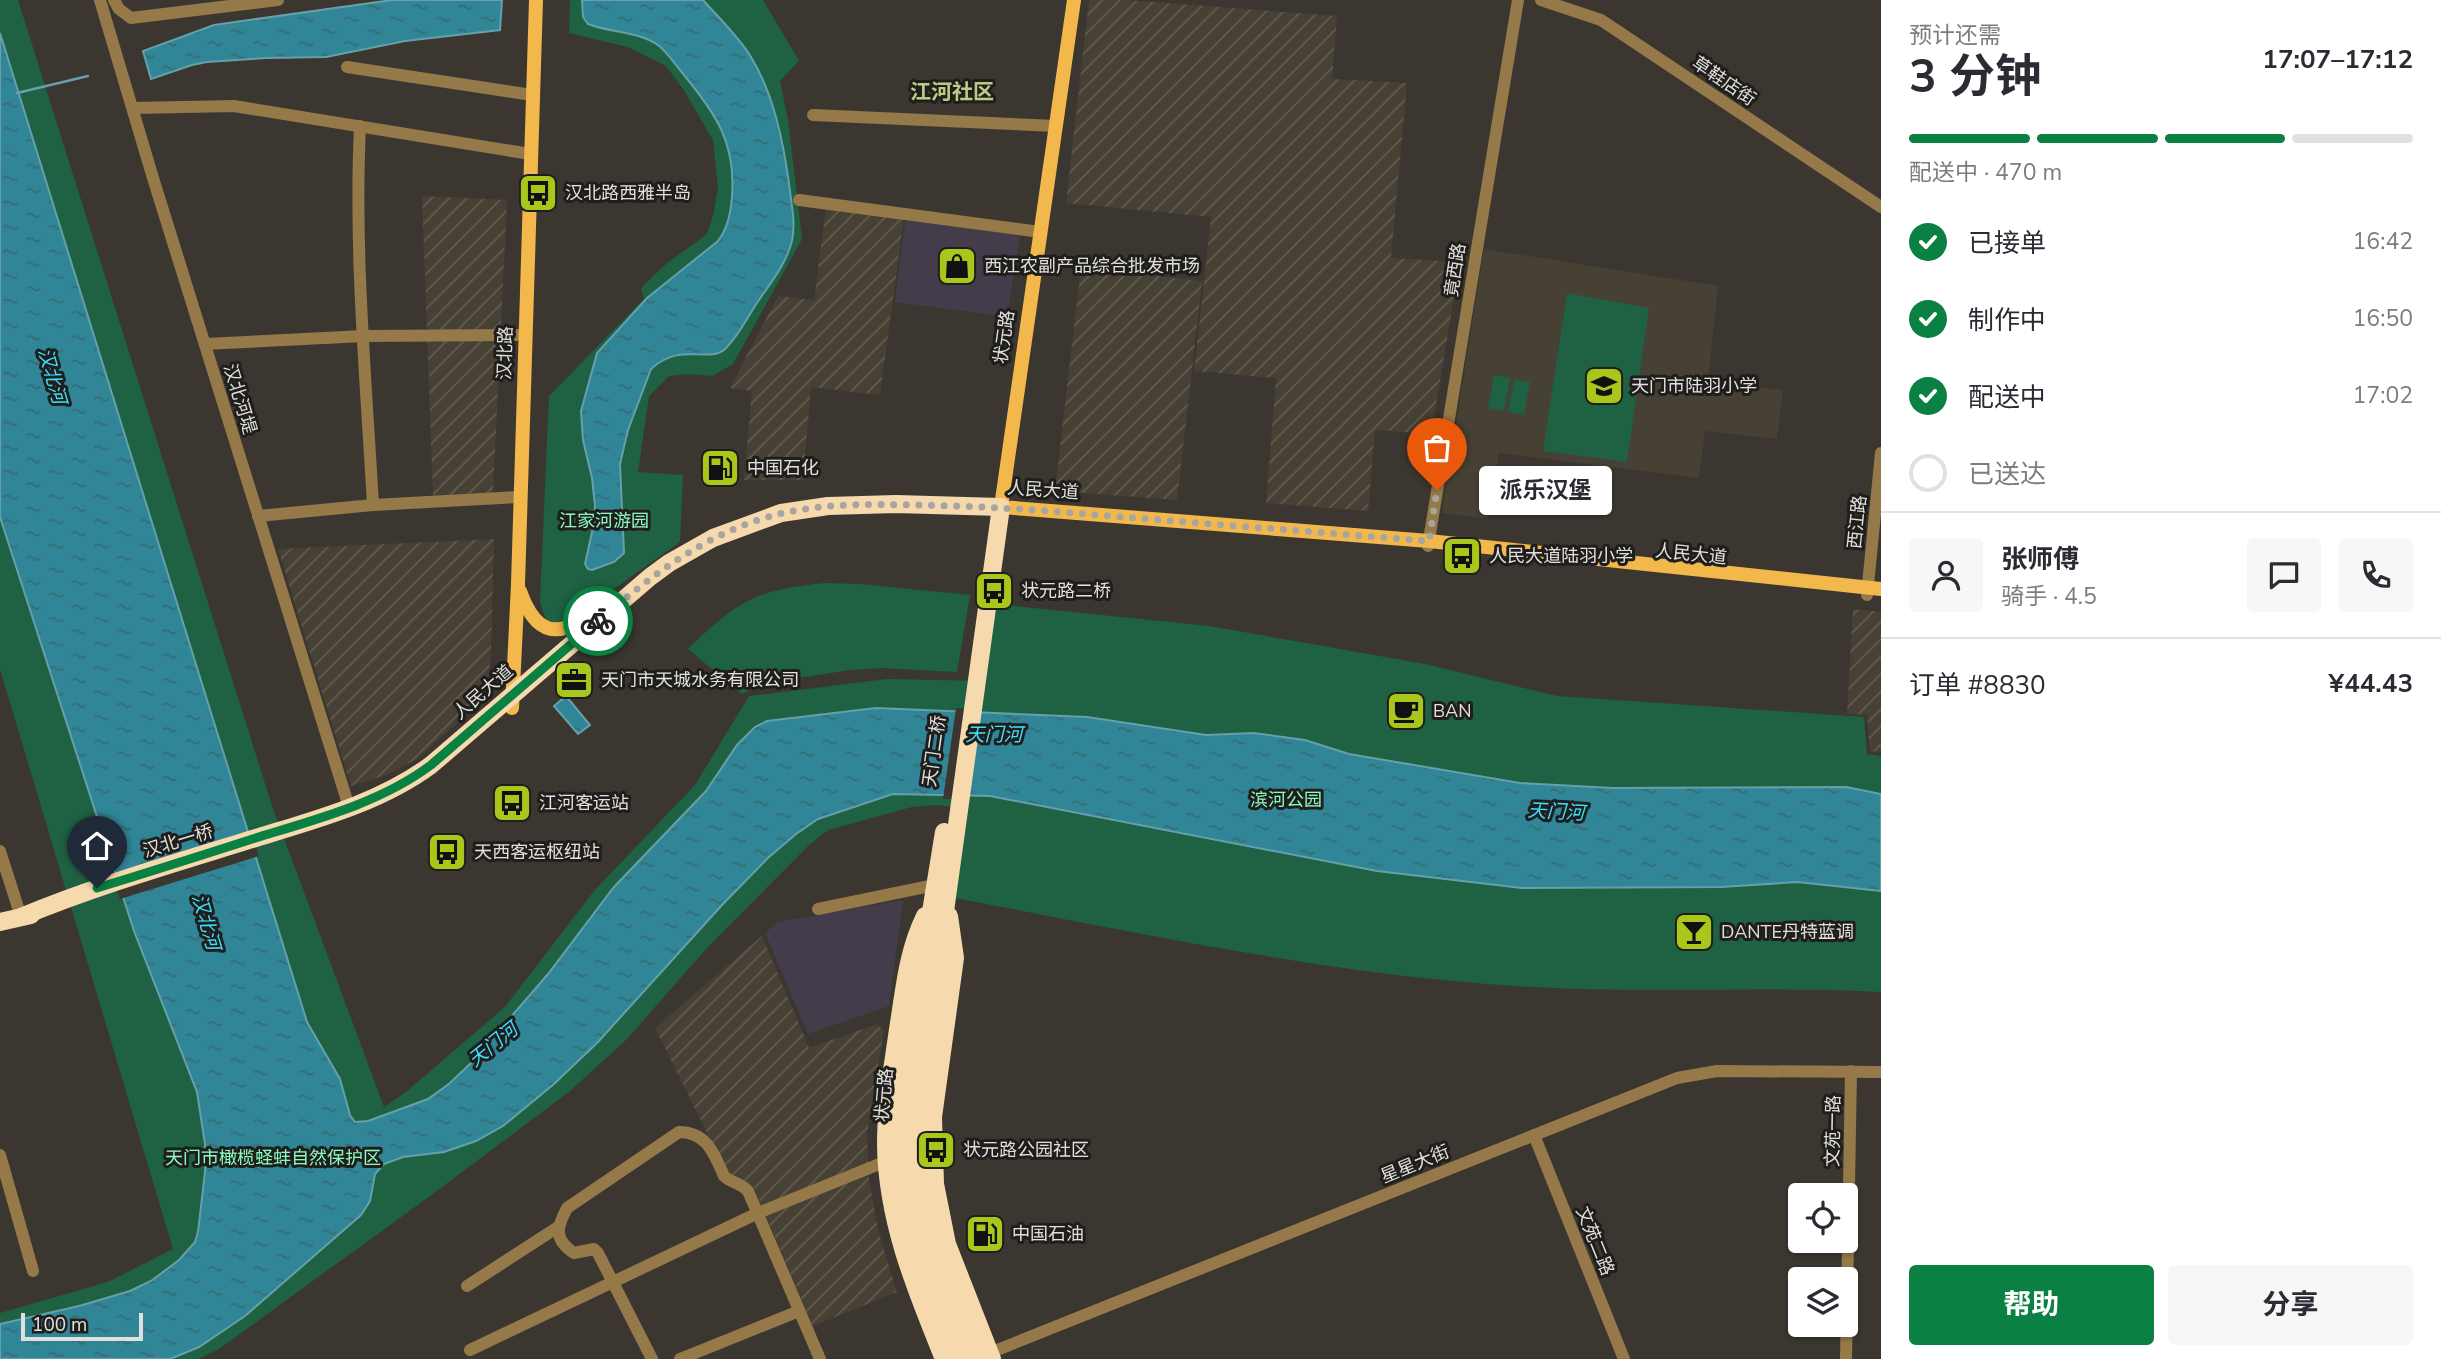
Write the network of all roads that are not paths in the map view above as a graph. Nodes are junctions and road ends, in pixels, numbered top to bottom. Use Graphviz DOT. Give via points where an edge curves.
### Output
graph roads {
  1 [pos="100,0"];
  2 [pos="114,0"];
  3 [pos="278,0"];
  4 [pos="536,0"];
  5 [pos="1067,0"];
  6 [pos="1074,0"];
  7 [pos="1518,0"];
  8 [pos="1541,0"];
  9 [pos="347,67"];
  10 [pos="532,96"];
  11 [pos="132,108"];
  12 [pos="813,115"];
  13 [pos="359,126"];
  14 [pos="1052,126"];
  15 [pos="530,154"];
  16 [pos="799,200"];
  17 [pos="1881,207"];
  18 [pos="1033,231"];
  19 [pos="525,335"];
  20 [pos="364,336"];
  21 [pos="205,344"];
  22 [pos="1881,453"];
  23 [pos="519,497"];
  24 [pos="373,505"];
  25 [pos="997,511"];
  26 [pos="258,516"];
  27 [pos="1428,543"];
  28 [pos="650,577"];
  29 [pos="518,584"];
  30 [pos="1874,592"];
  31 [pos="971,680"];
  32 [pos="512,701"];
  33 [pos="349,807"];
  34 [pos="950,830"];
  35 [pos="299,831"];
  36 [pos="0,851"];
  37 [pos="938,896"];
  38 [pos="818,909"];
  39 [pos="20,917"];
  40 [pos="0,922"];
  41 [pos="1851,1071"];
  42 [pos="1881,1072"];
  43 [pos="1534,1135"];
  44 [pos="0,1155"];
  45 [pos="887,1161"];
  46 [pos="758,1213"];
  47 [pos="934,1221"];
  48 [pos="558,1227"];
  49 [pos="897,1227"];
  50 [pos="917,1246"];
  51 [pos="33,1270"];
  52 [pos="961,1280"];
  53 [pos="613,1282"];
  54 [pos="467,1286"];
  55 [pos="950,1297"];
  56 [pos="799,1311"];
  57 [pos="470,1350"];
  58 [pos="985,1357"];
  59 [pos="815,1358"];
  60 [pos="652,1359"];
  61 [pos="680,1359"];
  62 [pos="944,1359"];
  63 [pos="959,1359"];
  64 [pos="1624,1359"];
  65 [pos="1846,1359"];
  1 -- 11 [label="street, 汉北河堤"];
  2 -- 3 [label="street" via="131,18"];
  4 -- 10 [label="main road, 汉北路"];
  5 -- 14 [label="main road, 状元路"];
  6 -- 14 [label="main road, 状元路"];
  7 -- 27 [label="street, 竟西路"];
  8 -- 17 [label="street, 草鞋店街" via="1601,20"];
  9 -- 10 [label="street"];
  10 -- 15 [label="main road, 汉北路"];
  11 -- 13 [label="street" via="234,106"];
  11 -- 21 [label="street, 汉北河堤"];
  12 -- 14 [label="street"];
  13 -- 15 [label="street"];
  13 -- 20 [label="street"];
  14 -- 18 [label="main road, 状元路"];
  14 -- 25 [label="main road, 状元路"];
  15 -- 19 [label="main road, 汉北路"];
  16 -- 18 [label="street"];
  18 -- 25 [label="main road, 状元路"];
  19 -- 20 [label="street"];
  19 -- 23 [label="main road, 汉北路"];
  20 -- 21 [label="street"];
  20 -- 24 [label="street"];
  21 -- 26 [label="street, 汉北河堤"];
  22 -- 30 [label="street, 西江路"];
  23 -- 24 [label="street"];
  23 -- 29 [label="main road, 汉北路"];
  24 -- 26 [label="street"];
  25 -- 27 [label="main road, 人民大道"];
  25 -- 28 [label="highway, 人民大道" via="858,504 802,509 713,538"];
  25 -- 31 [label="highway, 状元路"];
  25 -- 32 [label="highway, 人民大道" via="830,510 785,516 739,532 670,573"];
  26 -- 33 [label="street, 汉北河堤"];
  27 -- 30 [label="main road, 人民大道"];
  28 -- 29 [label="main road" via="582,621 556,631 537,623"];
  28 -- 32 [label="highway, 人民大道"];
  29 -- 32 [label="main road, 汉北路"];
  31 -- 34 [label="highway, 天门二桥"];
  32 -- 33 [label="highway, 人民大道" via="418,775"];
  32 -- 35 [label="highway, 人民大道" via="443,769 411,791 365,812"];
  33 -- 35 [label="highway, 人民大道"];
  34 -- 37 [label="highway, 状元路"];
  35 -- 39 [label="highway, 汉北一桥"];
  36 -- 39 [label="street"];
  37 -- 38 [label="street"];
  37 -- 45 [label="highway" via="911,946 889,1093"];
  37 -- 47 [label="highway, 状元路" via="918,1121 919,1174"];
  37 -- 50 [label="highway, 状元路" via="907,1066 902,1133 904,1184"];
  39 -- 40 [label="highway, 汉北一桥"];
  41 -- 42 [label="street, 星星大街"];
  41 -- 43 [label="street, 星星大街" via="1690,1074"];
  41 -- 65 [label="street, 文苑一路"];
  43 -- 58 [label="street, 星星大街"];
  43 -- 64 [label="street, 文苑二路"];
  44 -- 51 [label="street"];
  45 -- 46 [label="street"];
  45 -- 49 [label="highway"];
  46 -- 48 [label="street" via="744,1186 724,1176 707,1142 679,1132 567,1208"];
  46 -- 53 [label="street"];
  46 -- 56 [label="street"];
  47 -- 52 [label="highway"];
  47 -- 55 [label="highway, 状元路"];
  48 -- 53 [label="street" via="562,1241 574,1253 598,1253"];
  48 -- 54 [label="street"];
  49 -- 50 [label="highway"];
  49 -- 62 [label="highway"];
  50 -- 63 [label="highway, 状元路"];
  52 -- 55 [label="highway"];
  52 -- 58 [label="highway"];
  53 -- 57 [label="street"];
  53 -- 60 [label="street"];
  55 -- 58 [label="highway, 状元路"];
  56 -- 59 [label="street"];
  56 -- 61 [label="street"];
}
